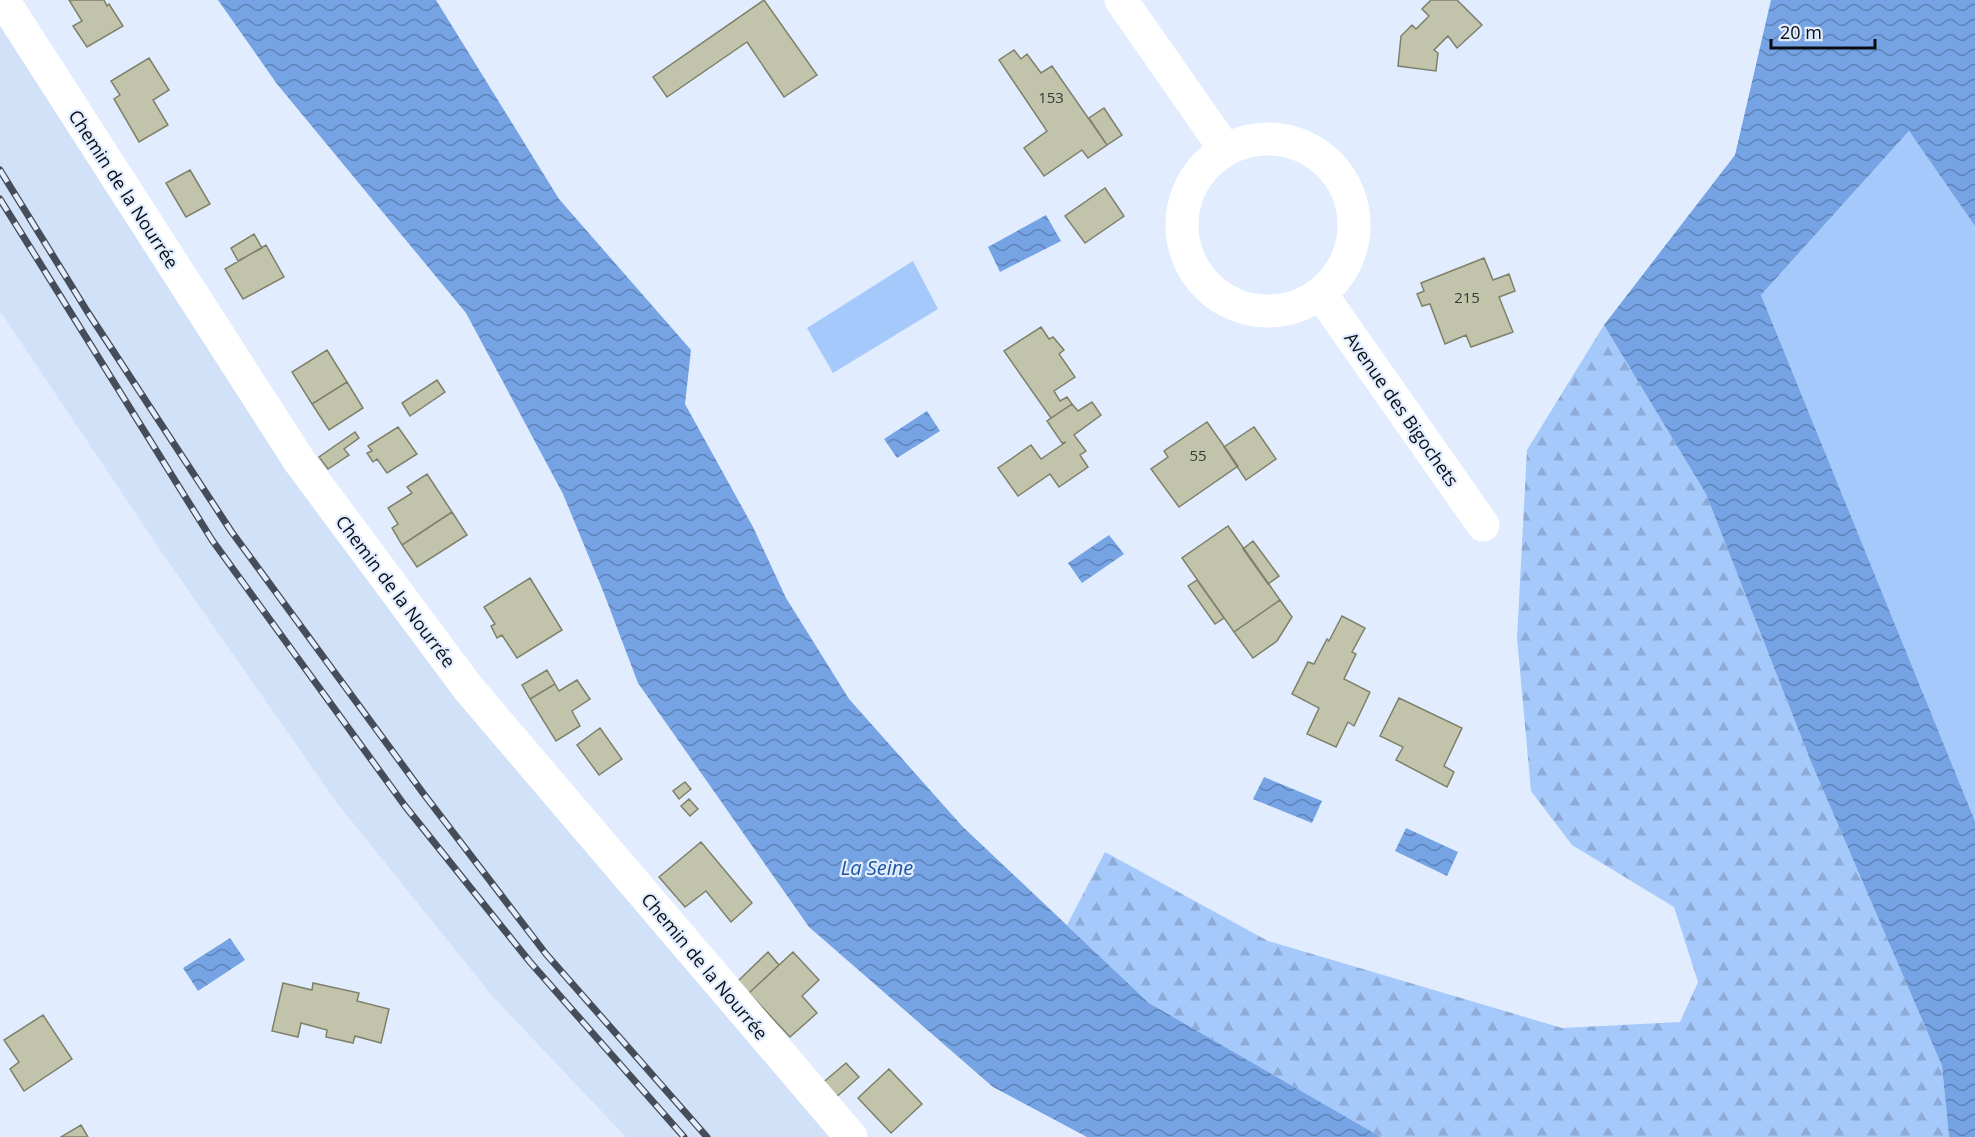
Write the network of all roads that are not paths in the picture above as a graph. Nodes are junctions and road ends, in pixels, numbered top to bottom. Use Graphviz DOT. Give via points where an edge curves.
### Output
graph roads {
  1 [pos="3,0"];
  2 [pos="1121,0"];
  3 [pos="1225,150"];
  4 [pos="1322,294"];
  5 [pos="1483,525"];
  6 [pos="851,1137"];
  1 -- 6 [label="street, Chemin de la Nourrée" via="300,462 468,688"];
  2 -- 3 [label="street"];
  3 -- 4 [label="street" via="1252,139 1281,138 1309,147 1332,166 1348,190 1355,217 1353,246 1341,273"];
  3 -- 4 [label="street" via="1203,168 1188,191 1181,219 1184,247 1196,273 1215,293 1240,307 1268,312 1296,308"];
  4 -- 5 [label="street, Avenue des Bigochets"];
}
